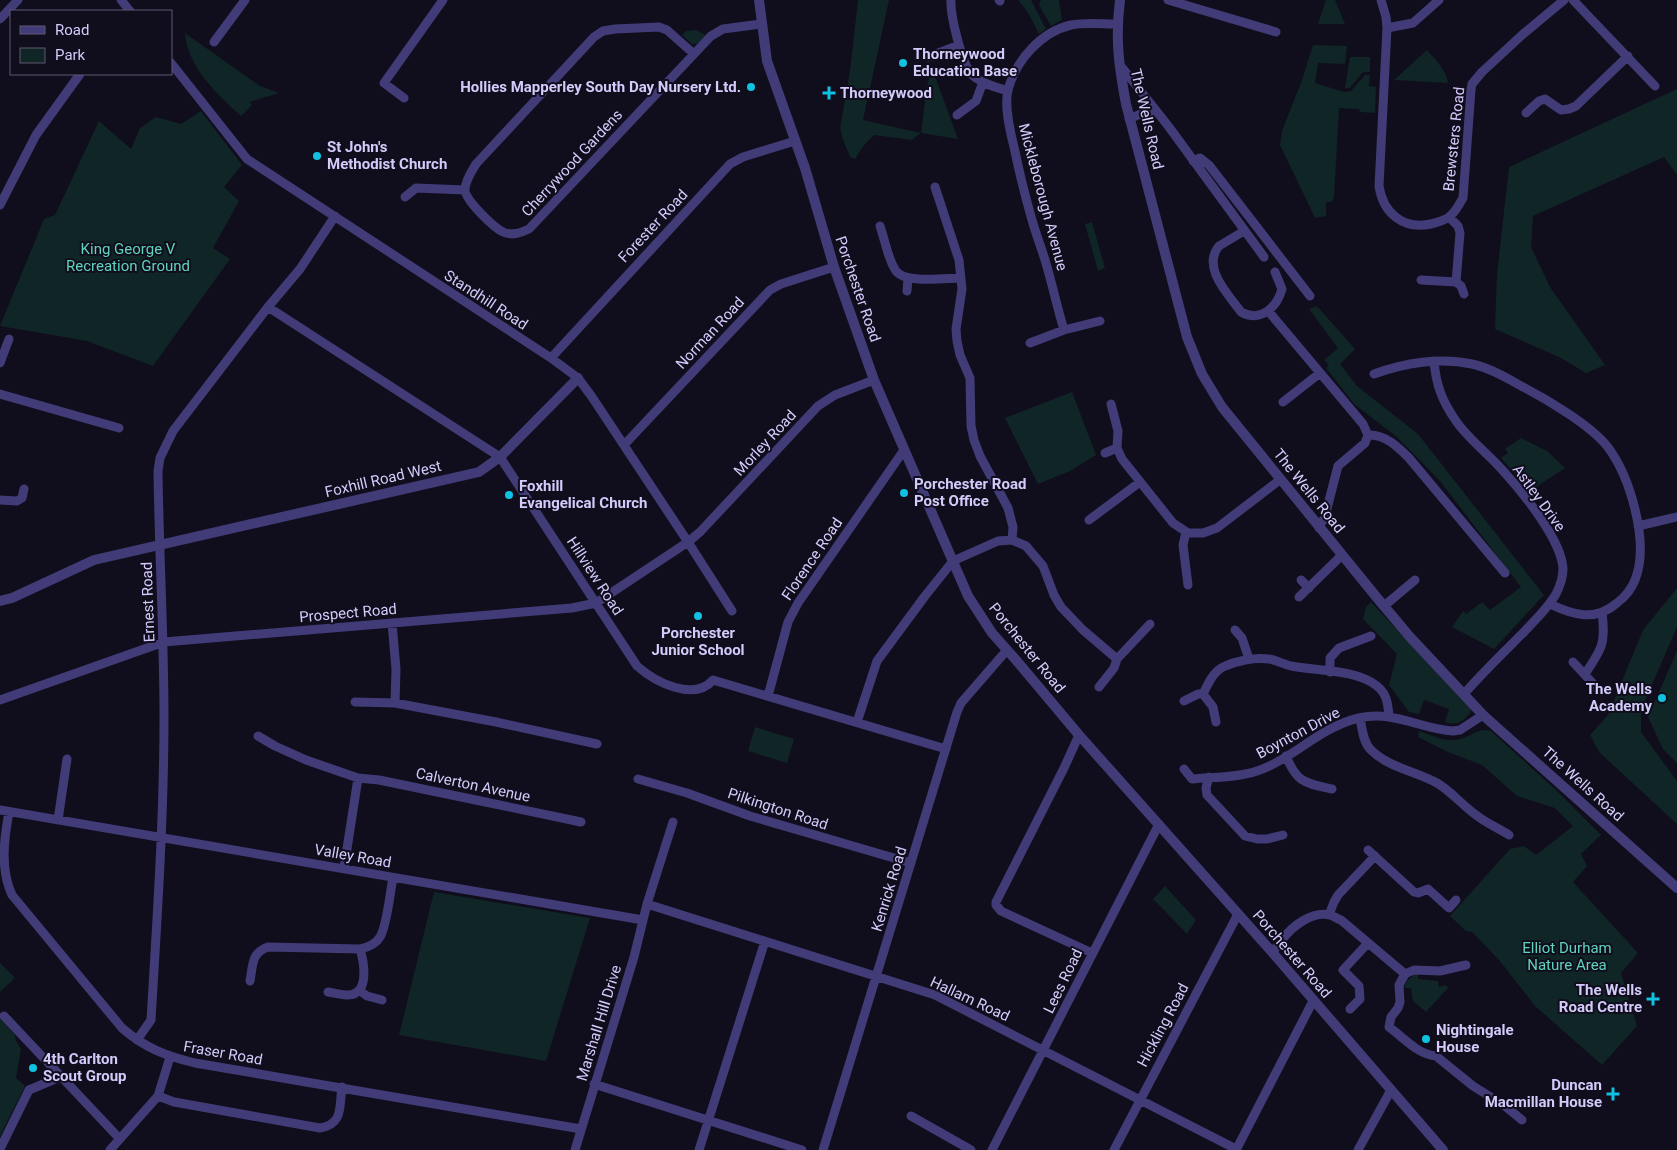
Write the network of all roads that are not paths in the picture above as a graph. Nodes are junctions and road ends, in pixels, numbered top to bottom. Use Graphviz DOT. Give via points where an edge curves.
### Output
graph roads {
  1 [pos="18,0"];
  2 [pos="121,0"];
  3 [pos="245,0"];
  4 [pos="443,0"];
  5 [pos="759,0"];
  6 [pos="951,0"];
  7 [pos="1120,0"];
  8 [pos="1168,0"];
  9 [pos="1381,0"];
  10 [pos="1439,0"];
  11 [pos="1564,0"];
  12 [pos="1573,0"];
  13 [pos="128,10"];
  14 [pos="0,19"];
  15 [pos="760,24"];
  16 [pos="1117,24"];
  17 [pos="1387,28"];
  18 [pos="1276,32"];
  19 [pos="214,42"];
  20 [pos="959,45"];
  21 [pos="694,54"];
  22 [pos="1628,56"];
  23 [pos="928,57"];
  24 [pos="172,64"];
  25 [pos="1119,65"];
  26 [pos="79,75"];
  27 [pos="983,82"];
  28 [pos="1655,86"];
  29 [pos="1008,91"];
  30 [pos="404,98"];
  31 [pos="961,110"];
  32 [pos="1157,113"];
  33 [pos="1526,113"];
  34 [pos="1129,119"];
  35 [pos="795,141"];
  36 [pos="1193,161"];
  37 [pos="934,187"];
  38 [pos="465,190"];
  39 [pos="405,196"];
  40 [pos="0,205"];
  41 [pos="335,216"];
  42 [pos="1449,217"];
  43 [pos="880,226"];
  44 [pos="1244,231"];
  45 [pos="1264,257"];
  46 [pos="834,267"];
  47 [pos="1275,272"];
  48 [pos="908,278"];
  49 [pos="962,278"];
  50 [pos="1421,280"];
  51 [pos="1456,282"];
  52 [pos="907,291"];
  53 [pos="1464,294"];
  54 [pos="1310,296"];
  55 [pos="268,307"];
  56 [pos="1269,312"];
  57 [pos="1100,321"];
  58 [pos="1064,330"];
  59 [pos="9,339"];
  60 [pos="1030,343"];
  61 [pos="550,358"];
  62 [pos="1434,361"];
  63 [pos="0,363"];
  64 [pos="1320,373"];
  65 [pos="1374,374"];
  66 [pos="578,378"];
  67 [pos="874,380"];
  68 [pos="0,394"];
  69 [pos="1283,402"];
  70 [pos="1110,404"];
  71 [pos="119,428"];
  72 [pos="1368,435"];
  73 [pos="624,445"];
  74 [pos="1117,448"];
  75 [pos="904,450"];
  76 [pos="1105,453"];
  77 [pos="500,457"];
  78 [pos="1281,480"];
  79 [pos="1140,482"];
  80 [pos="24,489"];
  81 [pos="0,500"];
  82 [pos="1677,517"];
  83 [pos="1089,520"];
  84 [pos="1638,526"];
  85 [pos="1319,528"];
  86 [pos="1186,532"];
  87 [pos="686,538"];
  88 [pos="1012,540"];
  89 [pos="160,545"];
  90 [pos="1342,555"];
  91 [pos="953,561"];
  92 [pos="1505,573"];
  93 [pos="1301,580"];
  94 [pos="1415,580"];
  95 [pos="1188,585"];
  96 [pos="1309,588"];
  97 [pos="1299,597"];
  98 [pos="0,602"];
  99 [pos="596,603"];
  100 [pos="1550,604"];
  101 [pos="1384,606"];
  102 [pos="732,611"];
  103 [pos="1602,612"];
  104 [pos="392,623"];
  105 [pos="1150,624"];
  106 [pos="1235,630"];
  107 [pos="1371,636"];
  108 [pos="164,642"];
  109 [pos="1007,650"];
  110 [pos="1117,659"];
  111 [pos="1249,659"];
  112 [pos="1573,662"];
  113 [pos="1330,672"];
  114 [pos="1585,674"];
  115 [pos="1099,687"];
  116 [pos="1598,689"];
  117 [pos="1203,694"];
  118 [pos="1464,694"];
  119 [pos="768,696"];
  120 [pos="0,700"];
  121 [pos="1184,701"];
  122 [pos="355,702"];
  123 [pos="395,703"];
  124 [pos="1483,715"];
  125 [pos="1389,717"];
  126 [pos="1360,718"];
  127 [pos="858,722"];
  128 [pos="1216,722"];
  129 [pos="1079,735"];
  130 [pos="258,736"];
  131 [pos="597,744"];
  132 [pos="946,749"];
  133 [pos="1286,756"];
  134 [pos="67,759"];
  135 [pos="1184,769"];
  136 [pos="1210,777"];
  137 [pos="358,778"];
  138 [pos="638,779"];
  139 [pos="1332,789"];
  140 [pos="4,811"];
  141 [pos="58,820"];
  142 [pos="581,822"];
  143 [pos="673,822"];
  144 [pos="1159,824"];
  145 [pos="1283,835"];
  146 [pos="1509,835"];
  147 [pos="162,839"];
  148 [pos="911,863"];
  149 [pos="344,868"];
  150 [pos="393,878"];
  151 [pos="1677,888"];
  152 [pos="1456,900"];
  153 [pos="647,904"];
  154 [pos="1238,914"];
  155 [pos="1329,915"];
  156 [pos="643,920"];
  157 [pos="764,942"];
  158 [pos="1368,943"];
  159 [pos="360,949"];
  160 [pos="1272,952"];
  161 [pos="1092,953"];
  162 [pos="1466,965"];
  163 [pos="1405,974"];
  164 [pos="876,976"];
  165 [pos="250,981"];
  166 [pos="359,990"];
  167 [pos="328,992"];
  168 [pos="382,1000"];
  169 [pos="1313,1001"];
  170 [pos="1350,1009"];
  171 [pos="4,1016"];
  172 [pos="137,1040"];
  173 [pos="1044,1050"];
  174 [pos="170,1057"];
  175 [pos="60,1076"];
  176 [pos="594,1084"];
  177 [pos="342,1087"];
  178 [pos="1391,1090"];
  179 [pos="158,1096"];
  180 [pos="1140,1100"];
  181 [pos="911,1116"];
  182 [pos="1522,1120"];
  183 [pos="708,1121"];
  184 [pos="581,1129"];
  185 [pos="118,1138"];
  186 [pos="0,1149"];
  187 [pos="1236,1149"];
  188 [pos="110,1150"];
  189 [pos="575,1150"];
  190 [pos="699,1150"];
  191 [pos="802,1150"];
  192 [pos="823,1150"];
  193 [pos="971,1150"];
  194 [pos="992,1150"];
  195 [pos="1114,1150"];
  196 [pos="1358,1150"];
  197 [pos="1443,1150"];
  1 -- 14 [label="street"];
  2 -- 13 [label="street"];
  3 -- 19 [label="street"];
  4 -- 30 [label="street" via="384,83"];
  5 -- 15 [label="street, Porchester Road"];
  6 -- 20 [label="street"];
  7 -- 16 [label="street, The Wells Road"];
  8 -- 18 [label="street"];
  9 -- 17 [label="street"];
  10 -- 17 [label="street" via="1413,23"];
  11 -- 42 [label="street, Brewsters Road" via="1472,84 1463,198"];
  12 -- 22 [label="street"];
  15 -- 21 [label="street, Cherrywood Gardens" via="723,29 711,36"];
  15 -- 35 [label="street, Porchester Road" via="766,60"];
  16 -- 25 [label="street, The Wells Road"];
  16 -- 29 [label="street, Mickleborough Avenue" via="1072,25 1054,31 1028,52"];
  17 -- 42 [label="street" via="1381,196 1390,213 1416,226"];
  20 -- 23 [label="street"];
  20 -- 27 [label="street" via="972,74"];
  21 -- 38 [label="street" via="667,30 659,27 603,31 476,164"];
  21 -- 38 [label="street, Cherrywood Gardens" via="529,229 511,234 502,231 471,204"];
  22 -- 28 [label="street"];
  22 -- 33 [label="street" via="1576,106 1561,110 1545,99"];
  24 -- 41 [label="street, Standhill Road" via="247,159"];
  25 -- 32 [label="street"];
  25 -- 34 [label="street, The Wells Road"];
  26 -- 40 [label="street" via="36,135"];
  27 -- 29 [label="street"];
  27 -- 31 [label="street" via="976,101"];
  29 -- 58 [label="street, Mickleborough Avenue" via="1008,120 1032,222 1046,260"];
  32 -- 34 [label="street" via="1145,112"];
  32 -- 36 [label="street"];
  34 -- 78 [label="street, The Wells Road" via="1193,355 1222,407"];
  35 -- 46 [label="street, Porchester Road"];
  35 -- 61 [label="street, Forester Road" via="730,164"];
  36 -- 44 [label="street"];
  36 -- 54 [label="street" via="1200,158 1209,165"];
  37 -- 49 [label="street"];
  38 -- 39 [label="street" via="416,188"];
  41 -- 55 [label="street, Ernest Road" via="300,269"];
  41 -- 61 [label="street, Standhill Road"];
  42 -- 51 [label="street" via="1460,233"];
  43 -- 48 [label="street" via="893,266"];
  44 -- 45 [label="street"];
  44 -- 56 [label="street" via="1216,249 1217,276 1241,312 1255,316"];
  46 -- 67 [label="street, Porchester Road"];
  46 -- 73 [label="street, Norman Road" via="770,290"];
  47 -- 56 [label="street" via="1282,289"];
  48 -- 49 [label="street"];
  48 -- 52 [label="street"];
  49 -- 88 [label="street" via="956,329 960,355 970,378 971,426 980,456 1008,508 1013,527"];
  50 -- 51 [label="street"];
  51 -- 53 [label="street"];
  55 -- 77 [label="street, Hillview Road"];
  55 -- 89 [label="street, Ernest Road" via="166,443 158,471"];
  56 -- 64 [label="street"];
  57 -- 58 [label="street"];
  58 -- 60 [label="street"];
  59 -- 63 [label="street"];
  61 -- 66 [label="street, Standhill Road"];
  62 -- 65 [label="street" via="1393,367"];
  62 -- 84 [label="street" via="1471,364 1492,370 1531,391 1596,435 1617,462"];
  62 -- 100 [label="street, Astley Drive" via="1435,380 1456,422 1505,472 1555,543 1563,570"];
  64 -- 69 [label="street"];
  64 -- 72 [label="street" via="1363,424"];
  66 -- 73 [label="street, Standhill Road"];
  66 -- 77 [label="street, Foxhill Road West"];
  67 -- 75 [label="street, Porchester Road"];
  67 -- 87 [label="street, Morley Road" via="818,406 713,519"];
  68 -- 71 [label="street"];
  70 -- 74 [label="street" via="1118,431"];
  72 -- 85 [label="street" via="1365,443 1338,466"];
  72 -- 92 [label="street" via="1381,437 1409,458"];
  73 -- 87 [label="street, Standhill Road"];
  74 -- 76 [label="street"];
  74 -- 79 [label="street"];
  75 -- 91 [label="street, Porchester Road"];
  75 -- 119 [label="street, Florence Road" via="798,603 788,622"];
  77 -- 89 [label="street, Foxhill Road West" via="470,475"];
  77 -- 99 [label="street, Hillview Road"];
  78 -- 85 [label="street, The Wells Road"];
  78 -- 86 [label="street" via="1217,528 1203,533"];
  79 -- 83 [label="street"];
  79 -- 86 [label="street" via="1173,523"];
  80 -- 81 [label="street" via="22,498 16,501"];
  82 -- 84 [label="street"];
  84 -- 103 [label="street" via="1640,562 1636,579 1627,595"];
  85 -- 90 [label="street, The Wells Road"];
  86 -- 95 [label="street" via="1183,545"];
  87 -- 99 [label="street, Prospect Road"];
  87 -- 102 [label="street, Standhill Road"];
  88 -- 91 [label="street" via="998,541"];
  88 -- 110 [label="street" via="1026,546 1035,556 1061,607"];
  89 -- 98 [label="street, Foxhill Road West" via="94,560"];
  89 -- 108 [label="street, Ernest Road"];
  90 -- 96 [label="street"];
  90 -- 101 [label="street, The Wells Road"];
  91 -- 109 [label="street, Porchester Road" via="972,602"];
  91 -- 127 [label="street" via="877,661"];
  93 -- 96 [label="street"];
  94 -- 101 [label="street"];
  96 -- 97 [label="street"];
  99 -- 104 [label="street, Prospect Road" via="572,608"];
  99 -- 119 [label="street, Hillview Road" via="637,666 656,681 693,690 708,686 713,680"];
  100 -- 103 [label="street" via="1577,615"];
  100 -- 118 [label="street, Astley Drive"];
  101 -- 118 [label="street, The Wells Road"];
  103 -- 114 [label="street" via="1604,626 1600,653"];
  104 -- 108 [label="street, Prospect Road"];
  104 -- 123 [label="street"];
  105 -- 110 [label="street"];
  106 -- 111 [label="street" via="1242,638"];
  107 -- 113 [label="street" via="1339,648 1330,658"];
  108 -- 120 [label="street, Prospect Road"];
  108 -- 147 [label="street, Ernest Road"];
  109 -- 129 [label="street, Porchester Road"];
  109 -- 132 [label="street, Kenrick Road" via="961,703"];
  110 -- 115 [label="street"];
  111 -- 113 [label="street" via="1268,659 1289,666"];
  111 -- 117 [label="street" via="1222,667"];
  112 -- 114 [label="street"];
  113 -- 125 [label="street" via="1362,678 1377,686 1386,696"];
  114 -- 116 [label="street"];
  117 -- 121 [label="street"];
  117 -- 128 [label="street" via="1214,707"];
  118 -- 124 [label="street, The Wells Road"];
  119 -- 127 [label="street, Hillview Road"];
  122 -- 123 [label="street"];
  123 -- 131 [label="street"];
  124 -- 125 [label="street, Boynton Drive" via="1453,731"];
  124 -- 151 [label="street, The Wells Road"];
  125 -- 126 [label="street, Boynton Drive"];
  126 -- 133 [label="street, Boynton Drive" via="1323,732"];
  126 -- 146 [label="street" via="1370,749 1386,762 1437,783 1474,814"];
  127 -- 132 [label="street, Hillview Road"];
  129 -- 144 [label="street, Porchester Road"];
  129 -- 161 [label="street" via="996,905 1001,911"];
  130 -- 137 [label="street, Calverton Avenue" via="306,760"];
  132 -- 148 [label="street, Kenrick Road"];
  133 -- 136 [label="street, Boynton Drive" via="1257,771"];
  133 -- 139 [label="street" via="1292,771 1301,780"];
  134 -- 141 [label="street"];
  135 -- 136 [label="street, Boynton Drive" via="1192,779"];
  136 -- 145 [label="street" via="1206,783 1207,795 1245,836 1268,843"];
  137 -- 142 [label="street, Calverton Avenue"];
  137 -- 149 [label="street"];
  138 -- 148 [label="street, Pilkington Road"];
  140 -- 141 [label="street, Valley Road"];
  140 -- 172 [label="street, Fraser Road" via="4,874 12,895 122,1028"];
  141 -- 147 [label="street, Valley Road"];
  143 -- 153 [label="street, Marshall Hill Drive"];
  144 -- 154 [label="street, Porchester Road"];
  144 -- 161 [label="street, Lees Road"];
  147 -- 149 [label="street, Valley Road"];
  147 -- 172 [label="street, Ernest Road" via="151,1020"];
  148 -- 164 [label="street, Kenrick Road"];
  149 -- 150 [label="street, Valley Road"];
  150 -- 156 [label="street, Valley Road"];
  150 -- 159 [label="street" via="383,932 371,946"];
  152 -- 155 [label="street" via="1449,908 1428,889 1414,892 1372,853 1338,895"];
  153 -- 156 [label="street, Marshall Hill Drive"];
  153 -- 157 [label="street, Hallam Road"];
  154 -- 160 [label="street, Porchester Road"];
  154 -- 180 [label="street, Hickling Road"];
  155 -- 158 [label="street" via="1341,920"];
  155 -- 160 [label="street" via="1300,922"];
  156 -- 176 [label="street, Marshall Hill Drive"];
  157 -- 164 [label="street, Hallam Road"];
  157 -- 183 [label="street"];
  158 -- 163 [label="street"];
  158 -- 170 [label="street" via="1343,970 1360,986 1360,999"];
  159 -- 165 [label="street" via="268,947 254,957"];
  159 -- 166 [label="street" via="365,971"];
  160 -- 169 [label="street, Porchester Road"];
  161 -- 173 [label="street, Lees Road"];
  162 -- 163 [label="street" via="1414,970"];
  163 -- 182 [label="street" via="1399,985 1400,1002 1389,1027 1429,1056 1436,1056 1474,1086 1512,1107"];
  164 -- 173 [label="street, Hallam Road" via="935,995"];
  164 -- 192 [label="street, Kenrick Road"];
  166 -- 167 [label="street" via="349,996"];
  166 -- 168 [label="street"];
  169 -- 178 [label="street, Porchester Road"];
  169 -- 187 [label="street"];
  171 -- 175 [label="street"];
  172 -- 174 [label="street, Fraser Road"];
  173 -- 180 [label="street, Hallam Road"];
  173 -- 194 [label="street, Lees Road"];
  174 -- 177 [label="street, Fraser Road"];
  174 -- 179 [label="street"];
  175 -- 185 [label="street"];
  175 -- 186 [label="street" via="29,1090"];
  176 -- 183 [label="street"];
  176 -- 184 [label="street, Marshall Hill Drive"];
  177 -- 179 [label="street" via="337,1119 333,1124 320,1128 174,1102"];
  177 -- 184 [label="street, Fraser Road"];
  178 -- 196 [label="street"];
  178 -- 197 [label="street, Porchester Road"];
  179 -- 185 [label="street"];
  180 -- 187 [label="street, Hallam Road"];
  180 -- 195 [label="street, Hickling Road"];
  181 -- 193 [label="street"];
  183 -- 190 [label="street"];
  183 -- 191 [label="street"];
  184 -- 189 [label="street, Marshall Hill Drive"];
  185 -- 188 [label="street"];
}
